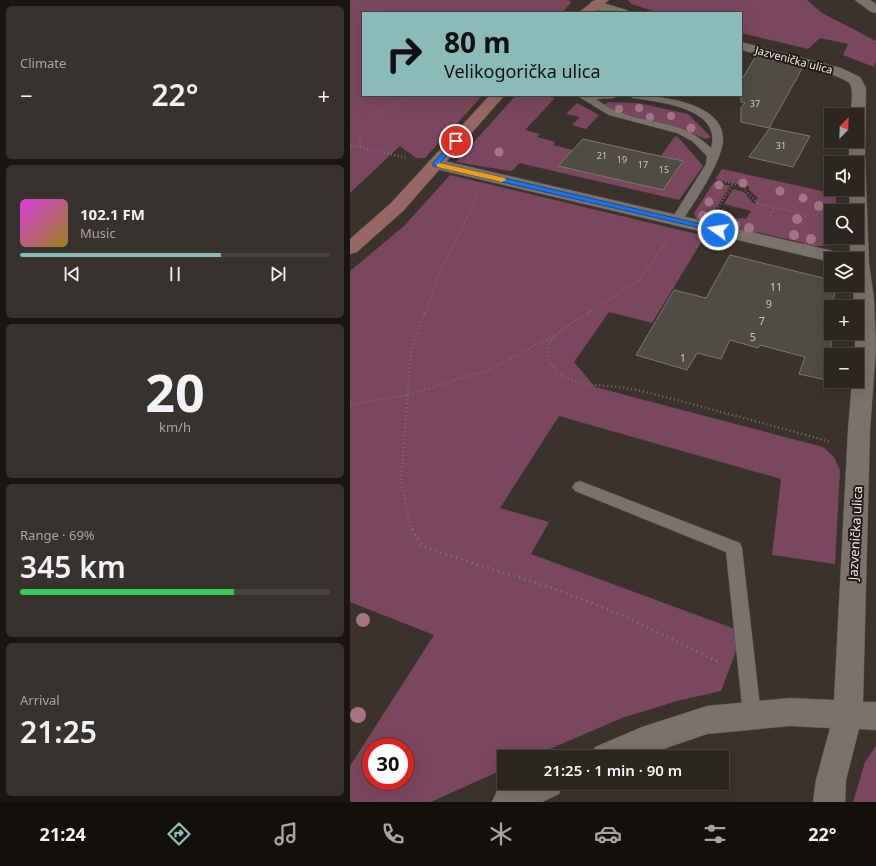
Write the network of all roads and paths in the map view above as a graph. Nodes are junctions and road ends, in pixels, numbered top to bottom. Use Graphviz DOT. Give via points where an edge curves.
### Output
graph roads {
  1 [pos="861,0"];
  2 [pos="600,2"];
  3 [pos="350,6"];
  4 [pos="876,9"];
  5 [pos="391,12"];
  6 [pos="586,12"];
  7 [pos="620,12"];
  8 [pos="742,46"];
  9 [pos="406,96"];
  10 [pos="497,96"];
  11 [pos="584,96"];
  12 [pos="638,96"];
  13 [pos="350,122"];
  14 [pos="361,134"];
  15 [pos="350,145"];
  16 [pos="360,147"];
  17 [pos="712,160"];
  18 [pos="436,164"];
  19 [pos="487,176"];
  20 [pos="703,177"];
  21 [pos="677,220"];
  22 [pos="779,244"];
  23 [pos="350,248"];
  24 [pos="854,252"];
  25 [pos="824,254"];
  26 [pos="862,292"];
  27 [pos="556,335"];
  28 [pos="408,394"];
  29 [pos="350,405"];
  30 [pos="859,450"];
  31 [pos="580,488"];
  32 [pos="748,681"];
  33 [pos="752,715"];
  34 [pos="848,716"];
  35 [pos="876,716"];
  36 [pos="622,750"];
  37 [pos="533,790"];
  38 [pos="508,802"];
  39 [pos="829,802"];
  1 -- 4 [label="street"];
  2 -- 6 [label="street"];
  2 -- 7 [label="street"];
  3 -- 5 [label="path"];
  8 -- 24 [label="street, Jazvenička ulica" via="836,71 855,80 859,88"];
  9 -- 14 [label="path" via="367,125"];
  10 -- 18 [label="street"];
  11 -- 17 [label="lane" via="624,118 671,128 689,135 712,155"];
  12 -- 17 [label="lane" via="691,107 707,117 718,136"];
  13 -- 14 [label="path"];
  14 -- 16 [label="path" via="358,143"];
  15 -- 16 [label="path"];
  16 -- 18 [label="path"];
  17 -- 20 [label="lane"];
  18 -- 19 [label="street"];
  18 -- 23 [label="street" via="378,226"];
  19 -- 21 [label="street"];
  19 -- 28 [label="path" via="438,280 411,350"];
  20 -- 21 [label="lane"];
  20 -- 22 [label="path" via="745,187 744,189 759,204 806,214 801,227 786,230"];
  21 -- 22 [label="street"];
  21 -- 27 [label="path" via="667,240 637,282"];
  22 -- 25 [label="street"];
  26 -- 30 [label="street, Jazvenička ulica" via="866,344"];
  27 -- 28 [label="path" via="488,370"];
  27 -- 30 [label="path" via="549,344 547,355 552,369 566,378 643,392"];
  28 -- 29 [label="path"];
  28 -- 32 [label="path" via="401,482 410,526 421,544 434,551 550,587 624,616 711,657"];
  30 -- 34 [label="street, Jazvenička ulica"];
  31 -- 32 [label="lane" via="734,548"];
  32 -- 33 [label="lane"];
  33 -- 34 [label="street" via="789,712"];
  33 -- 36 [label="street" via="707,720"];
  34 -- 35 [label="street"];
  34 -- 39 [label="street, Jazvenička ulica" via="831,780"];
  37 -- 38 [label="street"];
}
